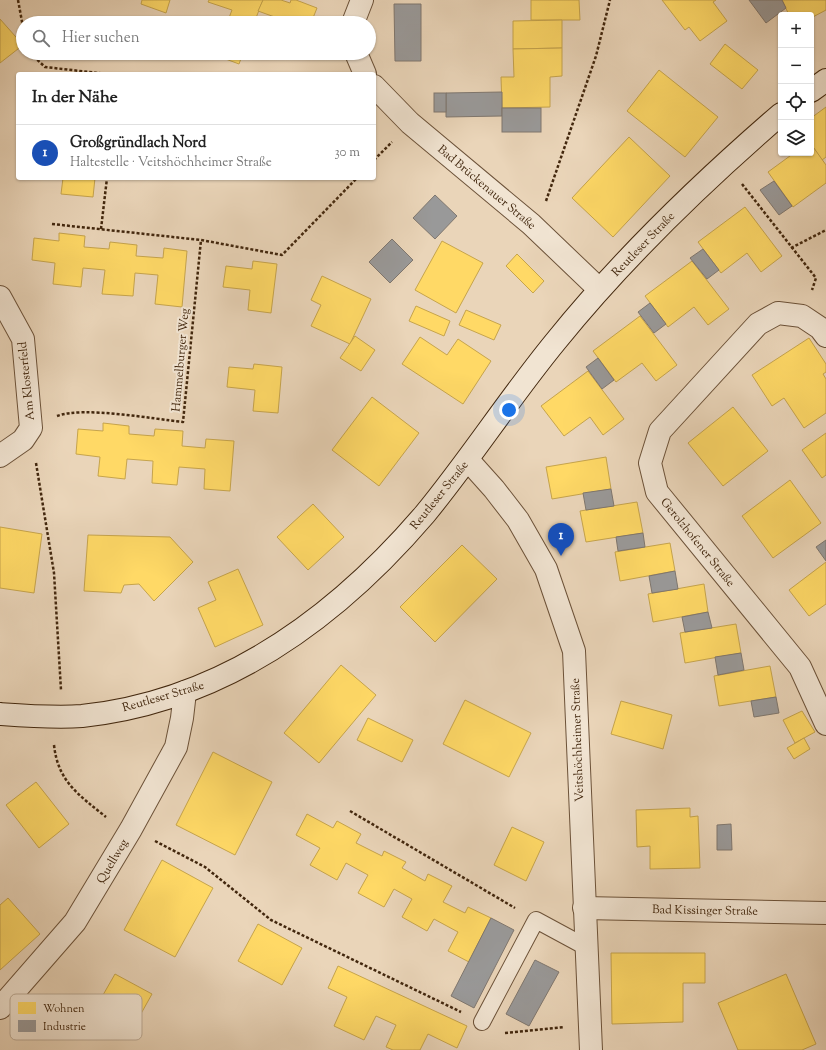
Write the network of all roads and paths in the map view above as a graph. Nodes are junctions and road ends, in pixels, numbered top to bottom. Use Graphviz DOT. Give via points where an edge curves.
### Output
graph roads {
  1 [pos="18,0"];
  2 [pos="362,0"];
  3 [pos="610,0"];
  4 [pos="21,16"];
  5 [pos="356,16"];
  6 [pos="38,60"];
  7 [pos="359,60"];
  8 [pos="89,72"];
  9 [pos="364,72"];
  10 [pos="826,80"];
  11 [pos="376,88"];
  12 [pos="814,89"];
  13 [pos="778,117"];
  14 [pos="726,163"];
  15 [pos="107,180"];
  16 [pos="355,180"];
  17 [pos="52,224"];
  18 [pos="531,224"];
  19 [pos="101,229"];
  20 [pos="826,230"];
  21 [pos="201,240"];
  22 [pos="791,248"];
  23 [pos="599,289"];
  24 [pos="0,297"];
  25 [pos="802,316"];
  26 [pos="826,336"];
  27 [pos="31,428"];
  28 [pos="0,456"];
  29 [pos="468,460"];
  30 [pos="185,692"];
  31 [pos="0,714"];
  32 [pos="57,717"];
  33 [pos="826,724"];
  34 [pos="350,811"];
  35 [pos="131,829"];
  36 [pos="584,908"];
  37 [pos="826,913"];
  38 [pos="536,920"];
  39 [pos="586,948"];
  40 [pos="12,994"];
  41 [pos="10,996"];
  42 [pos="0,1008"];
  43 [pos="482,1022"];
  44 [pos="590,1024"];
  45 [pos="591,1050"];
  1 -- 4 [label="path"];
  2 -- 5 [label="street"];
  3 -- 18 [label="path" via="596,56 549,198"];
  6 -- 8 [label="path" via="45,67"];
  7 -- 9 [label="street"];
  10 -- 12 [label="street"];
  11 -- 18 [label="street, Bad Brückenauer Straße" via="410,123"];
  13 -- 14 [label="street, Reutleser Straße"];
  14 -- 22 [label="path"];
  14 -- 23 [label="street, Reutleser Straße" via="660,225"];
  15 -- 19 [label="path"];
  16 -- 21 [label="path" via="282,255"];
  17 -- 19 [label="path"];
  18 -- 23 [label="street, Bad Brückenauer Straße"];
  19 -- 21 [label="path"];
  20 -- 22 [label="path"];
  21 -- 27 [label="path, Hammelburger Weg" via="183,422 101,413 65,413"];
  22 -- 25 [label="path" via="816,278"];
  23 -- 29 [label="street, Reutleser Straße" via="520,387"];
  24 -- 27 [label="street, Am Klosterfeld" via="23,339"];
  25 -- 26 [label="street" via="820,328"];
  25 -- 33 [label="street, Gerolzhofener Straße" via="778,313 758,324 660,431 650,462 657,492 800,667"];
  27 -- 28 [label="street, Am Klosterfeld" via="23,440"];
  27 -- 32 [label="path" via="54,573"];
  29 -- 30 [label="street, Reutleser Straße" via="394,549 336,604 306,628 274,648 208,683"];
  29 -- 36 [label="street, Veitshöchheimer Straße" via="518,520 546,569 574,651"];
  30 -- 32 [label="street, Reutleser Straße" via="106,712"];
  30 -- 35 [label="street, Quellweg" via="176,746"];
  31 -- 32 [label="street, Reutleser Straße"];
  32 -- 35 [label="path" via="56,762 64,780 107,817"];
  34 -- 38 [label="path"];
  35 -- 40 [label="street, Quellweg" via="74,922"];
  35 -- 43 [label="path" via="205,867 271,920"];
  36 -- 37 [label="street, Bad Kissinger Straße"];
  36 -- 39 [label="street, Veitshöchheimer Straße"];
  38 -- 39 [label="lane"];
  38 -- 43 [label="lane"];
  39 -- 44 [label="street, Veitshöchheimer Straße"];
  41 -- 42 [label="street, Quellweg"];
  43 -- 44 [label="path" via="504,1033"];
  44 -- 45 [label="street, Veitshöchheimer Straße"];
}
